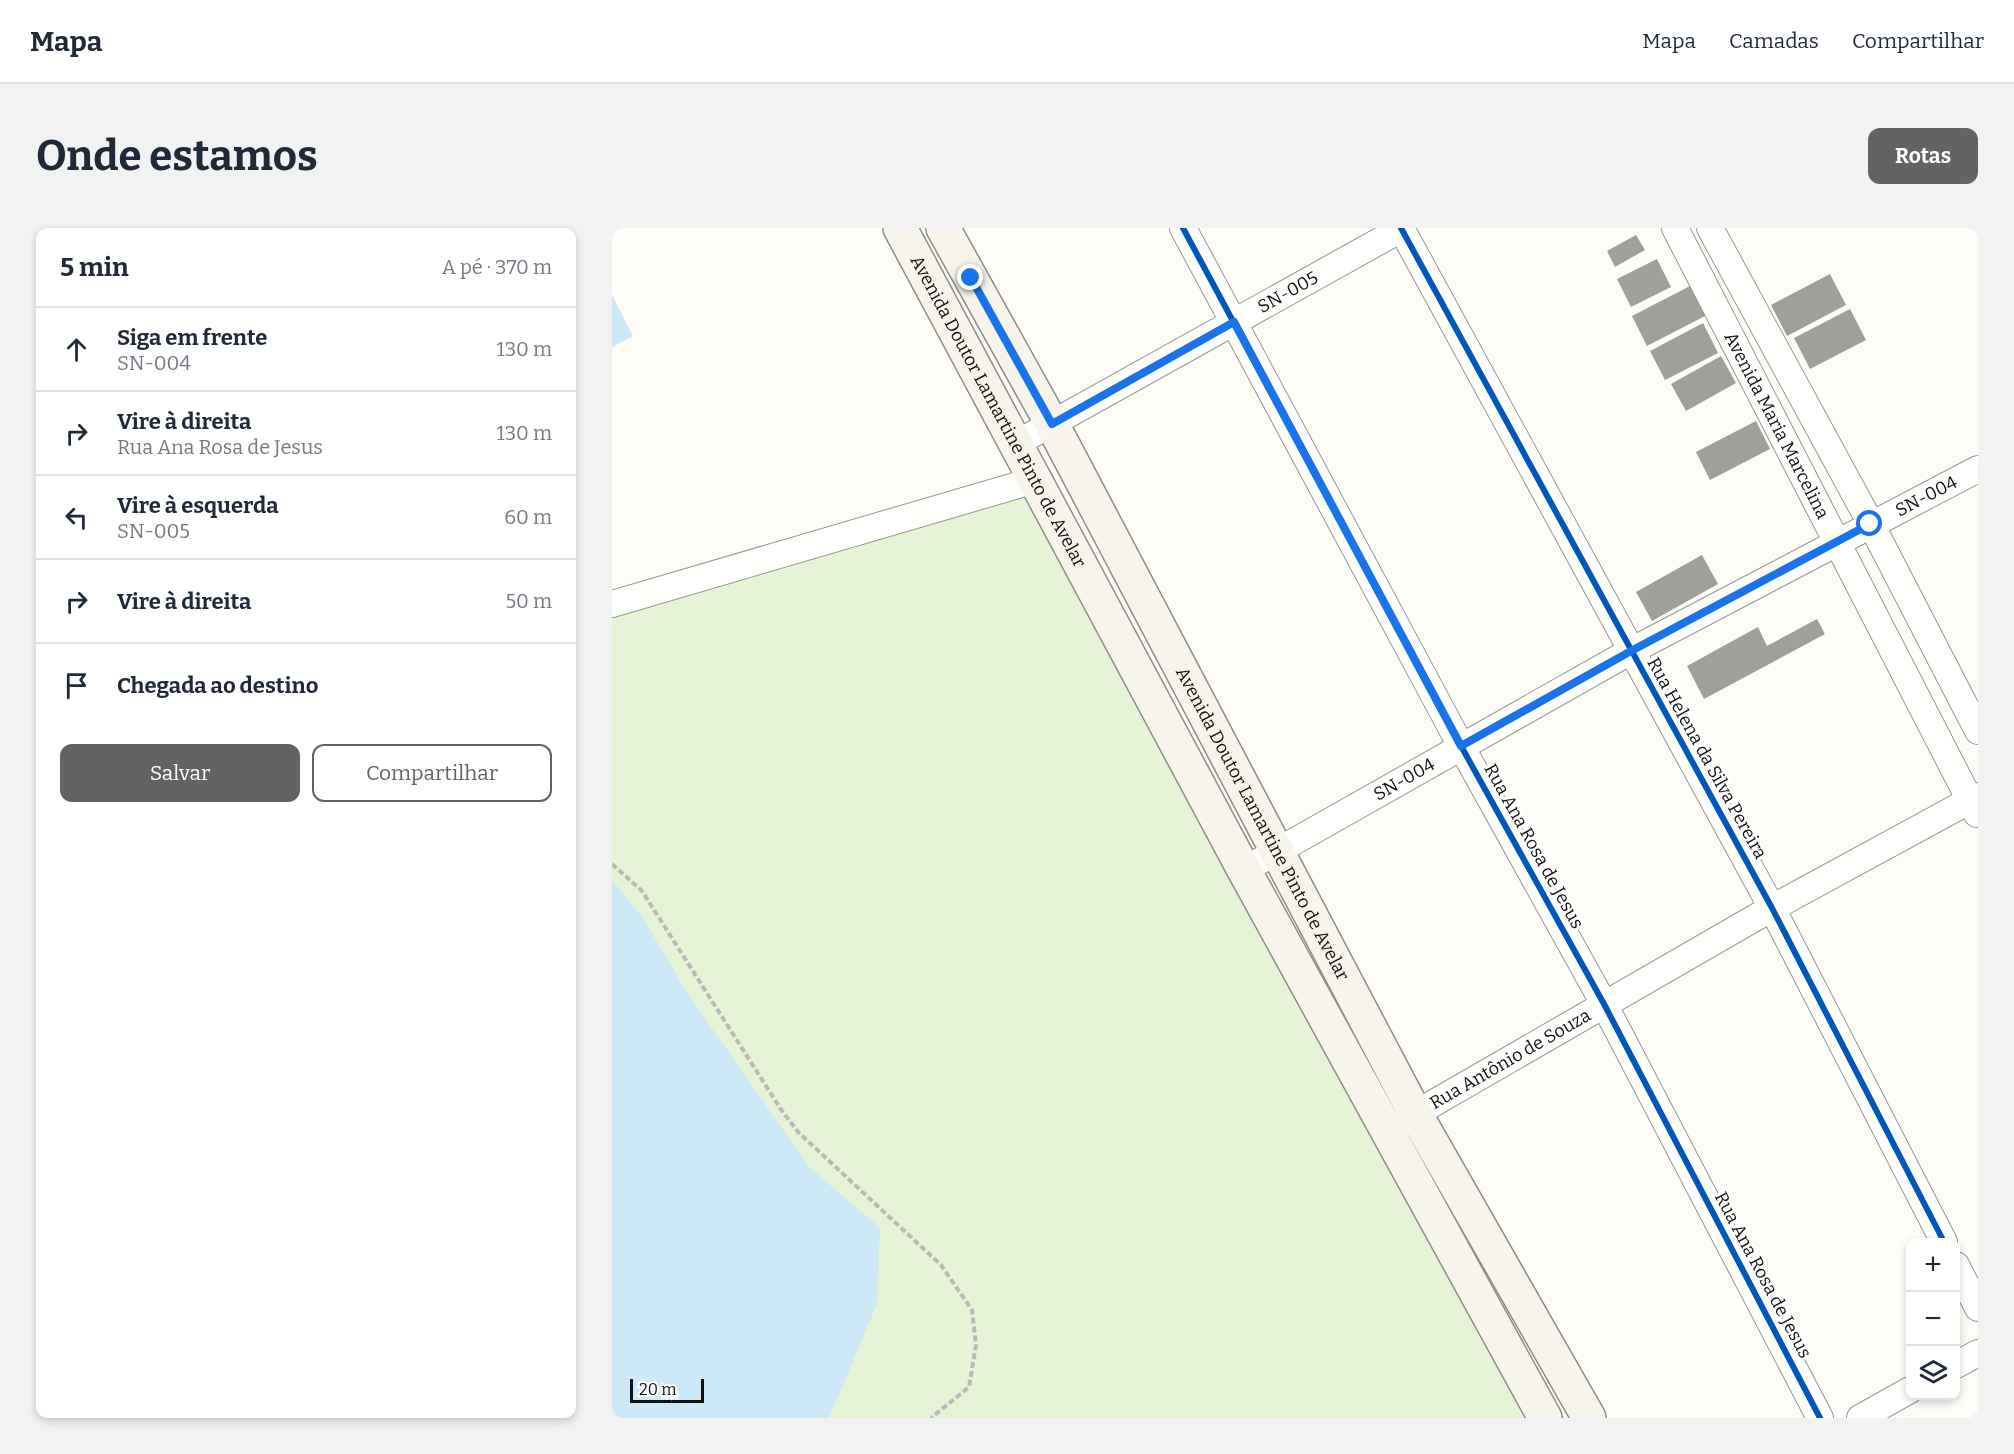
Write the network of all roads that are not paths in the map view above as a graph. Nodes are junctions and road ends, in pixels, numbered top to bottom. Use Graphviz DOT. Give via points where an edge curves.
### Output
graph roads {
  1 [pos="900,228"];
  2 [pos="943,228"];
  3 [pos="1183,228"];
  4 [pos="1402,228"];
  5 [pos="1675,228"];
  6 [pos="1710,228"];
  7 [pos="1234,322"];
  8 [pos="1052,424"];
  9 [pos="1017,443"];
  10 [pos="1978,469"];
  11 [pos="1035,480"];
  12 [pos="1870,524"];
  13 [pos="1838,541"];
  14 [pos="612,604"];
  15 [pos="1631,651"];
  16 [pos="1978,730"];
  17 [pos="1461,746"];
  18 [pos="1975,804"];
  19 [pos="1277,852"];
  20 [pos="1244,870"];
  21 [pos="1772,908"];
  22 [pos="1604,1004"];
  23 [pos="1416,1114"];
  24 [pos="1387,1129"];
  25 [pos="1942,1238"];
  26 [pos="1960,1273"];
  27 [pos="1978,1308"];
  28 [pos="1978,1353"];
  29 [pos="1960,1363"];
  30 [pos="1906,1393"];
  31 [pos="1545,1418"];
  32 [pos="1589,1418"];
  33 [pos="1820,1418"];
  34 [pos="1860,1418"];
  1 -- 9 [label="main road, Avenida Doutor Lamartine Pinto de Avelar"];
  2 -- 8 [label="main road, Avenida Doutor Lamartine Pinto de Avelar"];
  3 -- 7 [label="street, Rua Ana Rosa de Jesus"];
  4 -- 7 [label="street, SN-005"];
  4 -- 15 [label="street, Rua Helena da Silva Pereira"];
  5 -- 13 [label="street, Avenida Maria Marcelina"];
  6 -- 12 [label="street, Avenida Maria Marcelina"];
  7 -- 8 [label="street, SN-005"];
  7 -- 17 [label="street, Rua Ana Rosa de Jesus"];
  8 -- 9 [label="street, SN-005"];
  8 -- 19 [label="main road, Avenida Doutor Lamartine Pinto de Avelar"];
  9 -- 11 [label="main road, Avenida Doutor Lamartine Pinto de Avelar"];
  10 -- 12 [label="street, SN-004"];
  11 -- 14 [label="street"];
  11 -- 20 [label="main road, Avenida Doutor Lamartine Pinto de Avelar"];
  12 -- 13 [label="street, SN-004"];
  12 -- 16 [label="street, Avenida Maria Marcelina"];
  13 -- 15 [label="street, SN-004"];
  13 -- 18 [label="street, Avenida Maria Marcelina"];
  15 -- 17 [label="street, SN-004"];
  15 -- 21 [label="street, Rua Helena da Silva Pereira"];
  17 -- 19 [label="street, SN-004"];
  17 -- 22 [label="street, Rua Ana Rosa de Jesus"];
  18 -- 21 [label="street, Rua Antônio de Souza"];
  19 -- 20 [label="street, SN-004"];
  19 -- 23 [label="main road, Avenida Doutor Lamartine Pinto de Avelar"];
  20 -- 24 [label="main road, Avenida Doutor Lamartine Pinto de Avelar"];
  21 -- 22 [label="street, Rua Antônio de Souza"];
  21 -- 25 [label="street, Rua Helena da Silva Pereira"];
  22 -- 23 [label="street, Rua Antônio de Souza"];
  22 -- 33 [label="street, Rua Ana Rosa de Jesus"];
  23 -- 24 [label="street, Rua Antônio de Souza"];
  23 -- 32 [label="main road, Avenida Doutor Lamartine Pinto de Avelar"];
  24 -- 31 [label="main road, Avenida Doutor Lamartine Pinto de Avelar"];
  26 -- 27 [label="street"];
  28 -- 29 [label="street"];
  30 -- 34 [label="street"];
}
